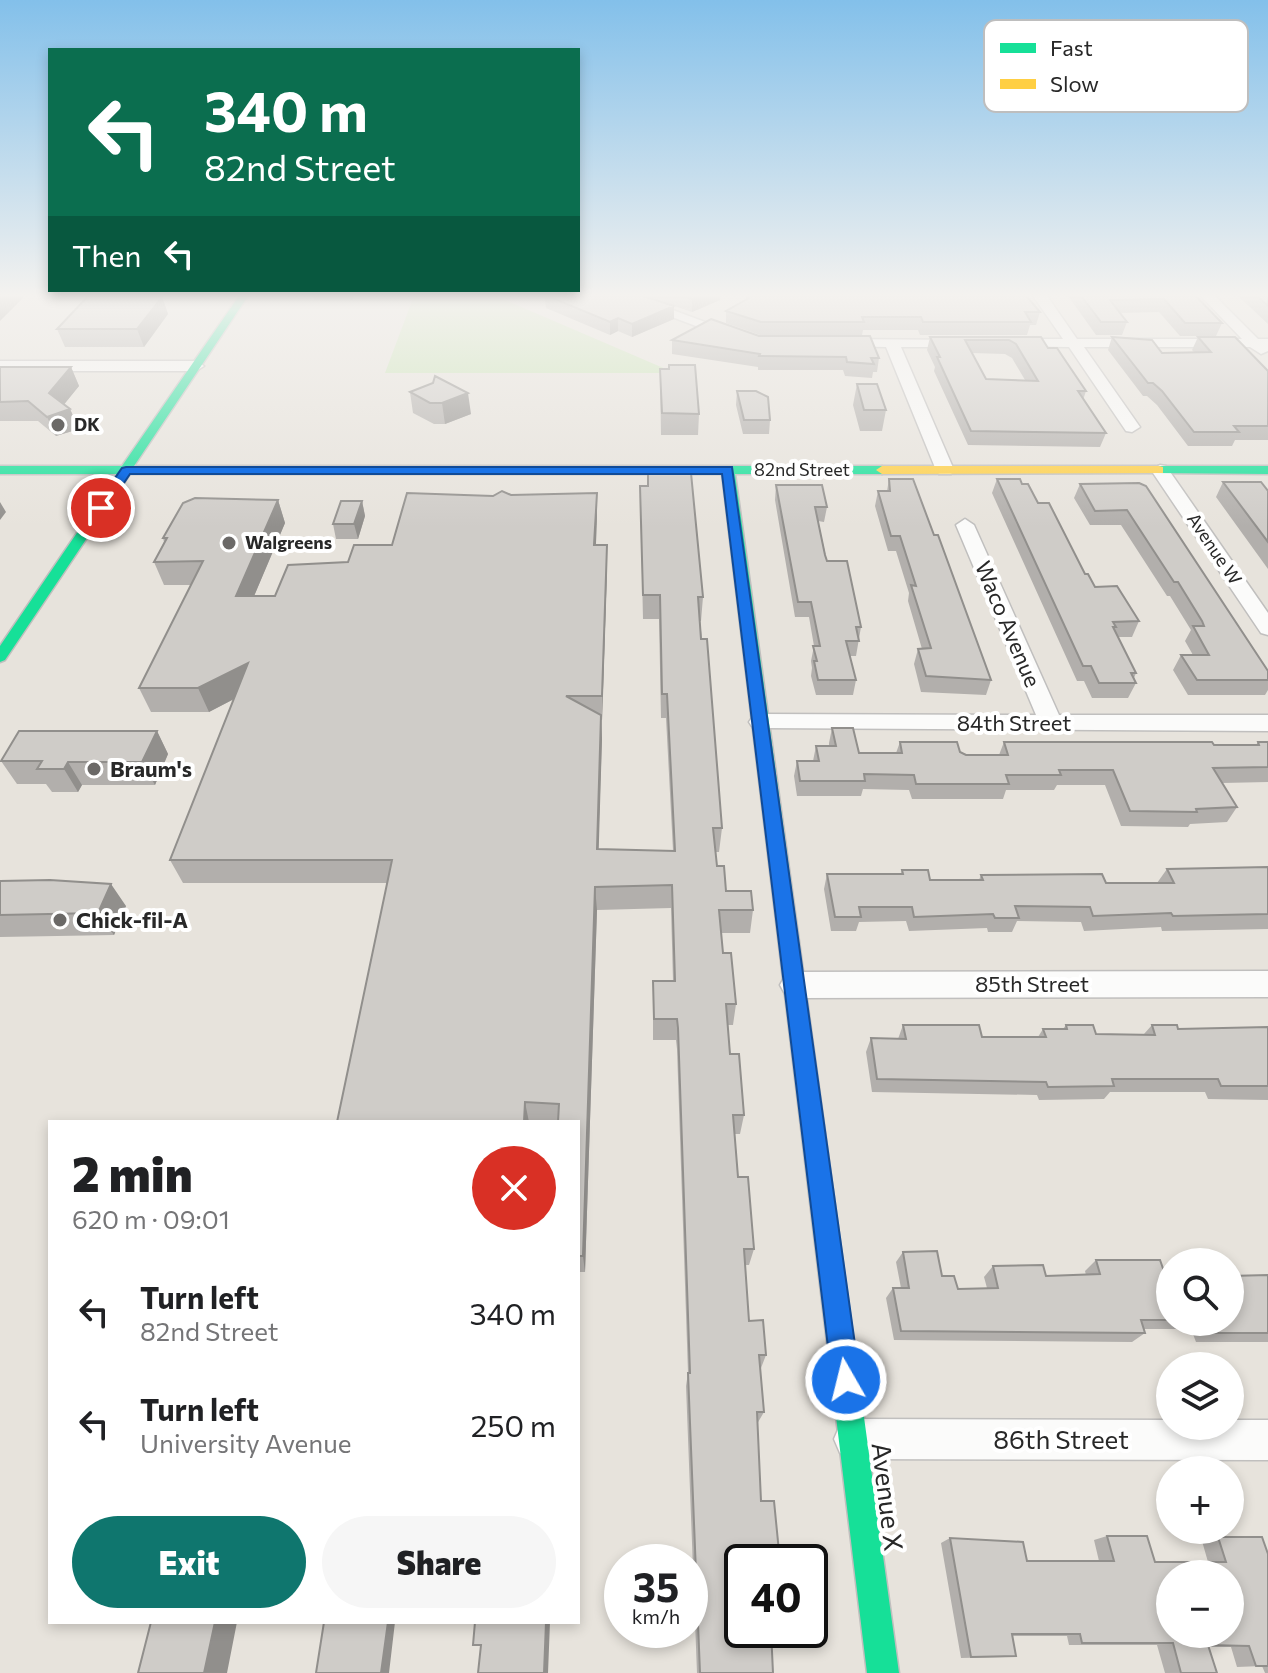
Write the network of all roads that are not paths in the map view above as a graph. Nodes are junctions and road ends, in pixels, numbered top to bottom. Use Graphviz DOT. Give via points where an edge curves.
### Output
graph roads {
  1 [pos="193,371"];
  2 [pos="904,371"];
  3 [pos="1093,371"];
  4 [pos="1132,427"];
  5 [pos="0,470"];
  6 [pos="126,470"];
  7 [pos="728,470"];
  8 [pos="945,470"];
  9 [pos="1160,470"];
  10 [pos="1268,470"];
  11 [pos="965,525"];
  12 [pos="1268,628"];
  13 [pos="0,657"];
  14 [pos="761,722"];
  15 [pos="1051,723"];
  16 [pos="1268,723"];
  17 [pos="1268,984"];
  18 [pos="795,985"];
  19 [pos="854,1439"];
  20 [pos="1268,1440"];
  21 [pos="883,1673"];
  1 -- 6 [label="main road"];
  2 -- 8 [label="street"];
  3 -- 4 [label="street"];
  5 -- 6 [label="main road, 82nd Street"];
  6 -- 7 [label="main road, 82nd Street"];
  6 -- 13 [label="main road"];
  7 -- 8 [label="main road, 82nd Street"];
  7 -- 14 [label="main road, Avenue X"];
  8 -- 9 [label="main road, 82nd Street"];
  9 -- 10 [label="main road, 82nd Street"];
  9 -- 12 [label="street, Avenue W"];
  11 -- 15 [label="street, Waco Avenue"];
  14 -- 15 [label="street, 84th Street"];
  14 -- 18 [label="main road, Avenue X"];
  15 -- 16 [label="street, 84th Street"];
  17 -- 18 [label="street, 85th Street"];
  18 -- 19 [label="main road, Avenue X"];
  19 -- 20 [label="street, 86th Street"];
  19 -- 21 [label="main road, Avenue X"];
}
